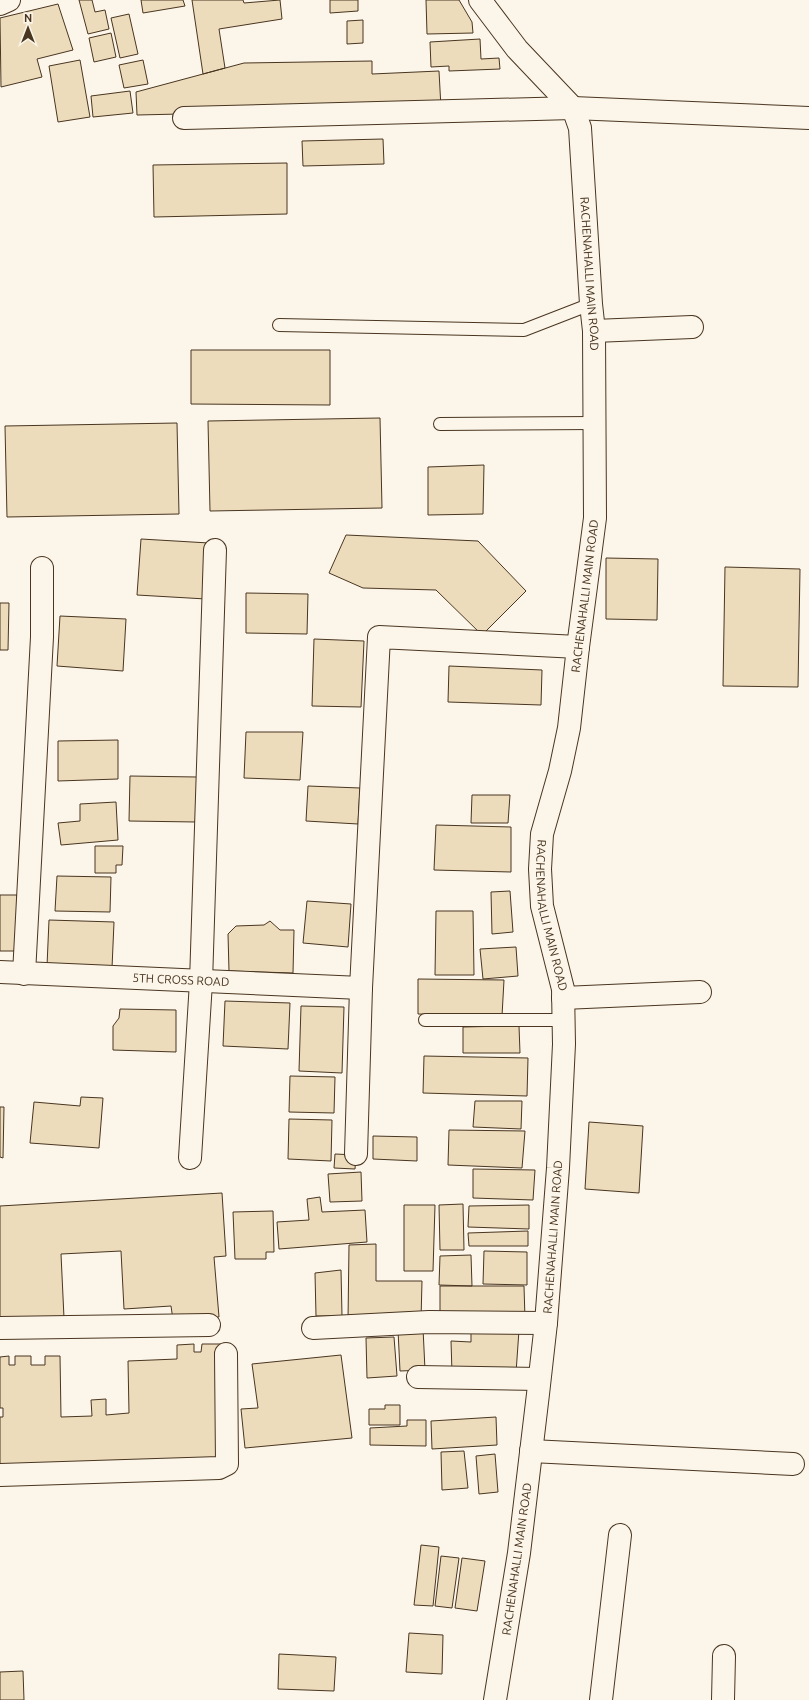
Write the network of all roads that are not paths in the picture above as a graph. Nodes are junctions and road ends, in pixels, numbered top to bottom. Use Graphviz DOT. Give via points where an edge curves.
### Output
graph roads {
  1 [pos="9,0"];
  2 [pos="480,0"];
  3 [pos="0,4"];
  4 [pos="573,108"];
  5 [pos="184,118"];
  6 [pos="809,118"];
  7 [pos="591,304"];
  8 [pos="279,325"];
  9 [pos="692,327"];
  10 [pos="594,330"];
  11 [pos="595,423"];
  12 [pos="440,424"];
  13 [pos="215,550"];
  14 [pos="42,568"];
  15 [pos="578,648"];
  16 [pos="0,972"];
  17 [pos="24,974"];
  18 [pos="201,982"];
  19 [pos="361,988"];
  20 [pos="700,992"];
  21 [pos="563,998"];
  22 [pos="425,1020"];
  23 [pos="563,1020"];
  24 [pos="356,1154"];
  25 [pos="190,1158"];
  26 [pos="546,1323"];
  27 [pos="209,1325"];
  28 [pos="0,1328"];
  29 [pos="313,1328"];
  30 [pos="226,1354"];
  31 [pos="418,1377"];
  32 [pos="540,1379"];
  33 [pos="531,1451"];
  34 [pos="793,1464"];
  35 [pos="0,1475"];
  36 [pos="620,1535"];
  37 [pos="724,1656"];
  38 [pos="496,1700"];
  39 [pos="602,1700"];
  40 [pos="723,1700"];
  1 -- 3 [label="street"];
  2 -- 4 [label="street" via="517,49"];
  4 -- 5 [label="street"];
  4 -- 6 [label="street"];
  4 -- 7 [label="street, RACHENAHALLI MAIN ROAD" via="580,128"];
  7 -- 8 [label="lane" via="524,330"];
  7 -- 10 [label="street, RACHENAHALLI MAIN ROAD"];
  9 -- 10 [label="street"];
  10 -- 11 [label="street, RACHENAHALLI MAIN ROAD"];
  11 -- 12 [label="lane"];
  11 -- 15 [label="street, RACHENAHALLI MAIN ROAD" via="595,518"];
  13 -- 18 [label="street"];
  14 -- 17 [label="street" via="42,637"];
  15 -- 19 [label="street" via="378,637"];
  15 -- 21 [label="street, RACHENAHALLI MAIN ROAD" via="569,728 542,834 540,870 542,906 563,989"];
  16 -- 17 [label="street, 5TH CROSS ROAD"];
  17 -- 18 [label="street, 5TH CROSS ROAD"];
  18 -- 19 [label="street, 5TH CROSS ROAD"];
  18 -- 25 [label="street"];
  19 -- 24 [label="street"];
  20 -- 21 [label="street"];
  21 -- 23 [label="street, RACHENAHALLI MAIN ROAD"];
  22 -- 23 [label="lane"];
  23 -- 26 [label="street, RACHENAHALLI MAIN ROAD" via="558,1168"];
  26 -- 29 [label="street" via="429,1322"];
  26 -- 32 [label="street, RACHENAHALLI MAIN ROAD"];
  27 -- 28 [label="street"];
  30 -- 35 [label="street" via="228,1464 219,1468"];
  31 -- 32 [label="street"];
  32 -- 33 [label="street, RACHENAHALLI MAIN ROAD"];
  33 -- 34 [label="street"];
  33 -- 38 [label="street, RACHENAHALLI MAIN ROAD" via="519,1553"];
  36 -- 39 [label="street"];
  37 -- 40 [label="street"];
}
